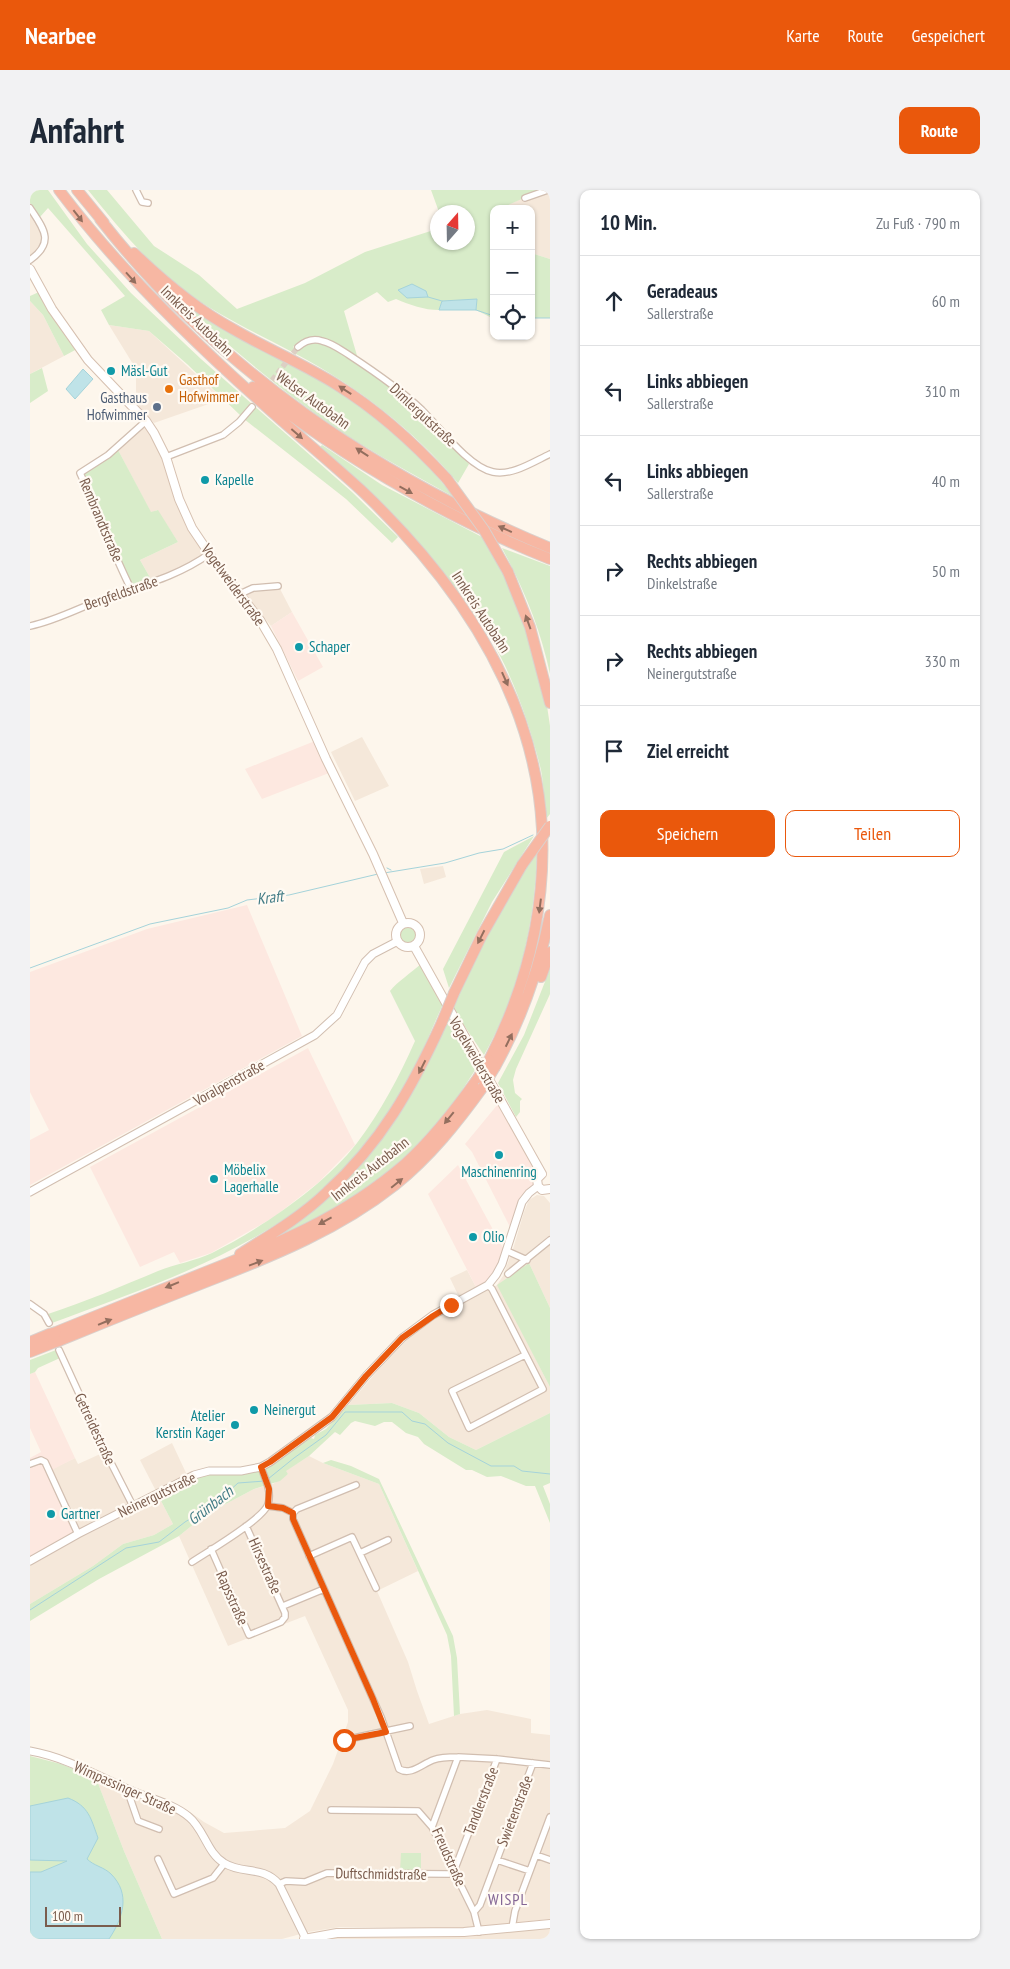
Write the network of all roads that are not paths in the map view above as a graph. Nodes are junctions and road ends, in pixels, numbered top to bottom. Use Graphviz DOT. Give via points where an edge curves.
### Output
graph roads {
  1 [pos="59,190"];
  2 [pos="77,190"];
  3 [pos="136,190"];
  4 [pos="548,190"];
  5 [pos="525,198"];
  6 [pos="148,203"];
  7 [pos="30,208"];
  8 [pos="100,219"];
  9 [pos="30,260"];
  10 [pos="30,269"];
  11 [pos="298,347"];
  12 [pos="203,348"];
  13 [pos="252,407"];
  14 [pos="146,421"];
  15 [pos="550,454"];
  16 [pos="166,457"];
  17 [pos="550,548"];
  18 [pos="209,554"];
  19 [pos="550,559"];
  20 [pos="278,586"];
  21 [pos="131,588"];
  22 [pos="240,594"];
  23 [pos="30,626"];
  24 [pos="550,703"];
  25 [pos="550,826"];
  26 [pos="550,915"];
  27 [pos="403,924"];
  28 [pos="398,941"];
  29 [pos="414,946"];
  30 [pos="550,952"];
  31 [pos="522,1013"];
  32 [pos="492,1064"];
  33 [pos="481,1083"];
  34 [pos="546,1174"];
  35 [pos="538,1186"];
  36 [pos="550,1189"];
  37 [pos="30,1192"];
  38 [pos="550,1240"];
  39 [pos="507,1251"];
  40 [pos="527,1260"];
  41 [pos="218,1268"];
  42 [pos="508,1274"];
  43 [pos="488,1285"];
  44 [pos="31,1305"];
  45 [pos="48,1323"];
  46 [pos="55,1340"];
  47 [pos="30,1342"];
  48 [pos="30,1352"];
  49 [pos="525,1355"];
  50 [pos="30,1464"];
  51 [pos="261,1467"];
  52 [pos="356,1484"];
  53 [pos="134,1506"];
  54 [pos="268,1506"];
  55 [pos="293,1513"];
  56 [pos="246,1526"];
  57 [pos="78,1534"];
  58 [pos="388,1540"];
  59 [pos="210,1549"];
  60 [pos="360,1553"];
  61 [pos="309,1556"];
  62 [pos="30,1561"];
  63 [pos="192,1562"];
  64 [pos="376,1588"];
  65 [pos="324,1589"];
  66 [pos="283,1606"];
  67 [pos="285,1617"];
  68 [pos="410,1726"];
  69 [pos="386,1732"];
  70 [pos="344,1740"];
  71 [pos="30,1751"];
  72 [pos="458,1757"];
  73 [pos="497,1759"];
  74 [pos="533,1763"];
  75 [pos="550,1765"];
  76 [pos="131,1790"];
  77 [pos="331,1810"];
  78 [pos="550,1817"];
  79 [pos="432,1827"];
  80 [pos="159,1829"];
  81 [pos="536,1855"];
  82 [pos="158,1859"];
  83 [pos="497,1860"];
  84 [pos="550,1860"];
  85 [pos="224,1864"];
  86 [pos="454,1871"];
  87 [pos="530,1871"];
  88 [pos="279,1884"];
  89 [pos="474,1912"];
  90 [pos="550,1924"];
  91 [pos="512,1928"];
  92 [pos="479,1932"];
  93 [pos="305,1939"];
  1 -- 12 [label="highway, Innkreis Autobahn, one-way" via="98,242"];
  2 -- 8 [label="highway, Innkreis Autobahn"];
  3 -- 6 [label="street" via="142,202"];
  4 -- 5 [label="street"];
  7 -- 9 [label="street" via="42,225 45,244"];
  17 -- 8 [label="highway, Welser Autobahn, one-way" via="488,522 413,483 300,410 195,323 150,279"];
  24 -- 8 [label="highway, Innkreis Autobahn, one-way, bridge" via="530,627 508,572 484,530 447,479 399,431 356,397 221,322 180,294"];
  10 -- 14 [label="main road, Vogelweiderstraße" via="52,309 88,360"];
  11 -- 15 [label="street, Dimlergutstraße" via="312,339 322,340 371,369 485,470 511,472"];
  12 -- 19 [label="highway, Welser Autobahn, one-way" via="292,417 366,466 482,530"];
  12 -- 32 [label="highway, Innkreis Autobahn, one-way" via="408,538 458,600 494,656 508,686 530,747 539,793 543,865 536,929 519,993"];
  13 -- 16 [label="street" via="223,436"];
  14 -- 16 [label="main road, Vogelweiderstraße"];
  14 -- 21 [label="street, Rembrandtstraße" via="108,455 80,473"];
  16 -- 18 [label="main road, Vogelweiderstraße" via="183,509"];
  18 -- 21 [label="street, Bergfeldstraße" via="161,580"];
  18 -- 22 [label="main road, Vogelweiderstraße"];
  20 -- 22 [label="street" via="253,588"];
  21 -- 23 [label="street, Bergfeldstraße"];
  22 -- 27 [label="main road, Vogelweiderstraße" via="277,649"];
  25 -- 41 [label="highway, one-way, bridge" via="522,865 482,934 411,1088 374,1142 349,1171 306,1210"];
  26 -- 31 [label="highway, Innkreis Autobahn"];
  27 -- 28 [label="main road" via="397,929"];
  27 -- 29 [label="main road" via="414,924 419,929 421,936"];
  28 -- 29 [label="main road" via="407,947"];
  28 -- 37 [label="street, Voralpenstraße" via="365,962 337,1015 315,1035"];
  29 -- 34 [label="main road, Vogelweiderstraße"];
  30 -- 31 [label="highway"];
  32 -- 31 [label="highway, Innkreis Autobahn, one-way"];
  32 -- 33 [label="highway, Innkreis Autobahn, bridge"];
  33 -- 41 [label="highway, Innkreis Autobahn, one-way" via="405,1164 372,1190 310,1229"];
  46 -- 33 [label="highway, Innkreis Autobahn, one-way" via="269,1258 331,1228 416,1168 445,1138"];
  34 -- 35 [label="main road" via="537,1179"];
  35 -- 36 [label="main road" via="542,1190"];
  35 -- 39 [label="street, Neinergutstraße" via="522,1202"];
  38 -- 40 [label="street"];
  39 -- 40 [label="street"];
  39 -- 43 [label="street, Neinergutstraße"];
  40 -- 42 [label="street"];
  41 -- 46 [label="highway, Innkreis Autobahn, one-way"];
  43 -- 49 [label="street"];
  43 -- 51 [label="street, Neinergutstraße" via="402,1338 332,1417"];
  44 -- 45 [label="street" via="44,1314"];
  46 -- 47 [label="highway, Innkreis Autobahn"];
  46 -- 48 [label="highway, Innkreis Autobahn"];
  46 -- 53 [label="street, Getreidestraße"];
  49 -- 49 [label="street" via="544,1389 469,1428 452,1391"];
  50 -- 57 [label="street" via="41,1460 46,1462"];
  51 -- 53 [label="street, Neinergutstraße" via="194,1475"];
  51 -- 54 [label="street" via="269,1494"];
  52 -- 55 [label="street"];
  53 -- 57 [label="street, Neinergutstraße"];
  54 -- 55 [label="street"];
  54 -- 56 [label="street"];
  55 -- 61 [label="street"];
  56 -- 59 [label="street"];
  56 -- 66 [label="street, Hirsestraße"];
  57 -- 62 [label="street, Neinergutstraße"];
  58 -- 60 [label="street"];
  59 -- 63 [label="street"];
  59 -- 67 [label="street, Rapsstraße" via="249,1635 281,1622"];
  60 -- 61 [label="street" via="352,1537"];
  60 -- 64 [label="street"];
  61 -- 65 [label="street"];
  65 -- 66 [label="street, Hirsestraße"];
  65 -- 69 [label="street"];
  66 -- 67 [label="street, Hirsestraße"];
  68 -- 69 [label="street"];
  69 -- 70 [label="street"];
  69 -- 72 [label="street" via="401,1771 410,1772 440,1758"];
  71 -- 76 [label="street, Wimpassinger Straße" via="56,1758"];
  72 -- 73 [label="street"];
  72 -- 79 [label="street, Freudstraße"];
  73 -- 74 [label="street"];
  73 -- 86 [label="street, Tandlerstraße"];
  74 -- 75 [label="street"];
  74 -- 83 [label="street, Swietenstraße"];
  76 -- 80 [label="street" via="129,1795 138,1821"];
  76 -- 85 [label="street, Wimpassinger Straße" via="189,1816"];
  77 -- 79 [label="street" via="418,1811"];
  78 -- 81 [label="street"];
  79 -- 86 [label="street, Freudstraße"];
  81 -- 84 [label="street"];
  81 -- 87 [label="street"];
  82 -- 85 [label="street" via="174,1894 213,1878"];
  83 -- 87 [label="street, Swietenstraße"];
  83 -- 89 [label="street, Swietenstraße" via="480,1905"];
  85 -- 88 [label="street" via="257,1870"];
  86 -- 88 [label="street, Duftschmidstraße" via="446,1875 327,1873 305,1882"];
  86 -- 89 [label="street, Freudstraße"];
  87 -- 91 [label="street"];
  88 -- 93 [label="street"];
  89 -- 92 [label="street, Freudstraße"];
  90 -- 91 [label="main road"];
  91 -- 92 [label="main road"];
  92 -- 93 [label="main road" via="345,1932"];
}
